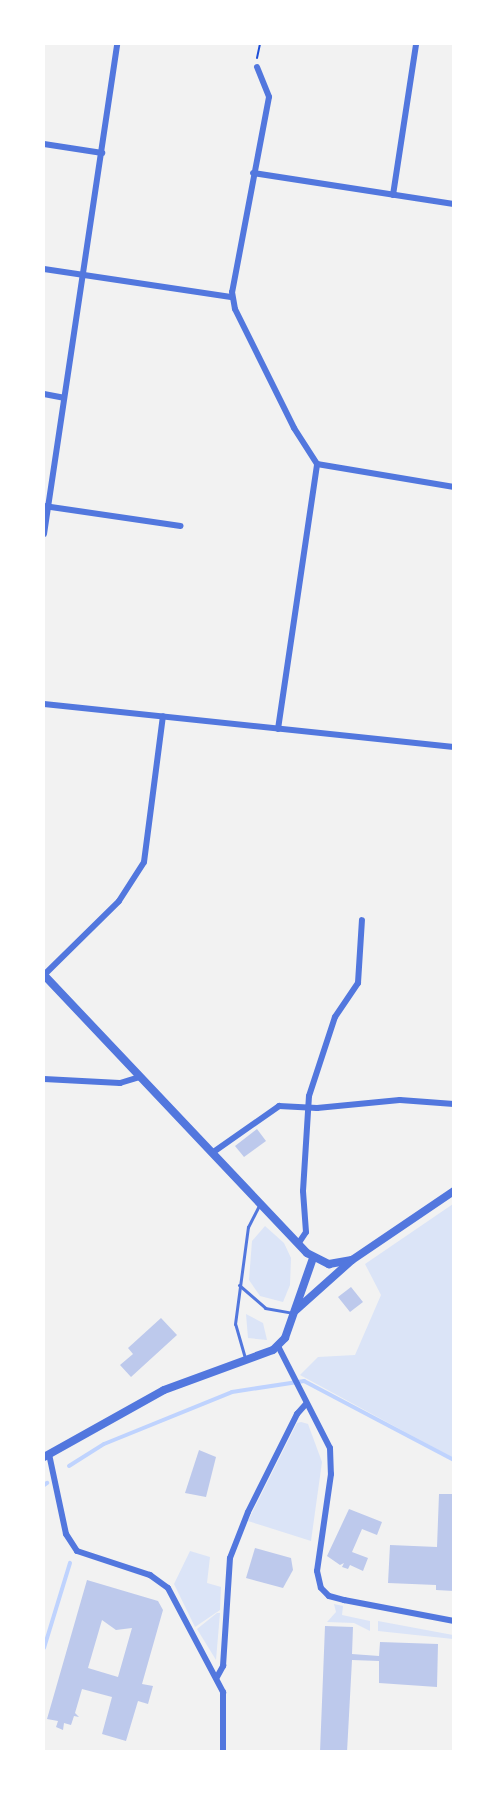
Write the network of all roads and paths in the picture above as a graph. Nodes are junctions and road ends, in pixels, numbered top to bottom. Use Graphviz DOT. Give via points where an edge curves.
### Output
graph roads {
  1 [pos="117,44"];
  2 [pos="260,44"];
  3 [pos="416,44"];
  4 [pos="257,67"];
  5 [pos="44,144"];
  6 [pos="102,153"];
  7 [pos="253,173"];
  8 [pos="393,195"];
  9 [pos="453,204"];
  10 [pos="44,269"];
  11 [pos="83,275"];
  12 [pos="231,297"];
  13 [pos="44,394"];
  14 [pos="64,398"];
  15 [pos="317,464"];
  16 [pos="453,488"];
  17 [pos="46,507"];
  18 [pos="181,525"];
  19 [pos="44,534"];
  20 [pos="44,704"];
  21 [pos="163,717"];
  22 [pos="278,729"];
  23 [pos="453,747"];
  24 [pos="362,920"];
  25 [pos="44,975"];
  26 [pos="140,1077"];
  27 [pos="44,1079"];
  28 [pos="453,1104"];
  29 [pos="307,1107"];
  30 [pos="212,1153"];
  31 [pos="453,1191"];
  32 [pos="261,1204"];
  33 [pos="298,1244"];
  34 [pos="313,1258"];
  35 [pos="352,1260"];
  36 [pos="239,1285"];
  37 [pos="293,1313"];
  38 [pos="278,1346"];
  39 [pos="246,1361"];
  40 [pos="306,1404"];
  41 [pos="46,1456"];
  42 [pos="453,1621"];
  43 [pos="217,1677"];
  44 [pos="223,1752"];
  1 -- 6 [label="street"];
  2 -- 4 [label="path"];
  3 -- 8 [label="street"];
  4 -- 7 [label="street" via="269,97"];
  5 -- 6 [label="street"];
  6 -- 11 [label="street"];
  7 -- 8 [label="street"];
  7 -- 12 [label="street"];
  8 -- 9 [label="street"];
  10 -- 11 [label="street"];
  11 -- 12 [label="street"];
  11 -- 14 [label="street"];
  12 -- 15 [label="street" via="294,428"];
  13 -- 14 [label="street"];
  14 -- 17 [label="street"];
  15 -- 16 [label="street"];
  15 -- 22 [label="street"];
  17 -- 18 [label="street"];
  17 -- 19 [label="street"];
  20 -- 21 [label="street"];
  21 -- 22 [label="street"];
  21 -- 25 [label="street" via="144,862 124,895"];
  22 -- 23 [label="street"];
  24 -- 29 [label="street" via="358,983 333,1022"];
  25 -- 26 [label="street"];
  26 -- 27 [label="street" via="120,1083"];
  26 -- 30 [label="street"];
  28 -- 29 [label="street" via="400,1100"];
  29 -- 30 [label="street" via="270,1110"];
  29 -- 33 [label="street" via="306,1232"];
  30 -- 32 [label="street"];
  31 -- 35 [label="street"];
  32 -- 33 [label="street"];
  32 -- 36 [label="lane" via="248,1227"];
  33 -- 34 [label="street"];
  34 -- 35 [label="street" via="329,1264"];
  34 -- 37 [label="street"];
  35 -- 37 [label="street"];
  36 -- 37 [label="lane" via="265,1308"];
  36 -- 39 [label="lane" via="235,1332"];
  37 -- 38 [label="street"];
  38 -- 39 [label="street"];
  38 -- 40 [label="street"];
  39 -- 41 [label="street" via="164,1390"];
  40 -- 42 [label="street" via="327,1436 332,1460 317,1571 321,1588 329,1596 344,1600"];
  40 -- 43 [label="street" via="297,1414 248,1512 230,1558 223,1666"];
  41 -- 43 [label="street" via="70,1543 83,1556 150,1575 163,1583"];
  43 -- 44 [label="street" via="224,1702"];
}
